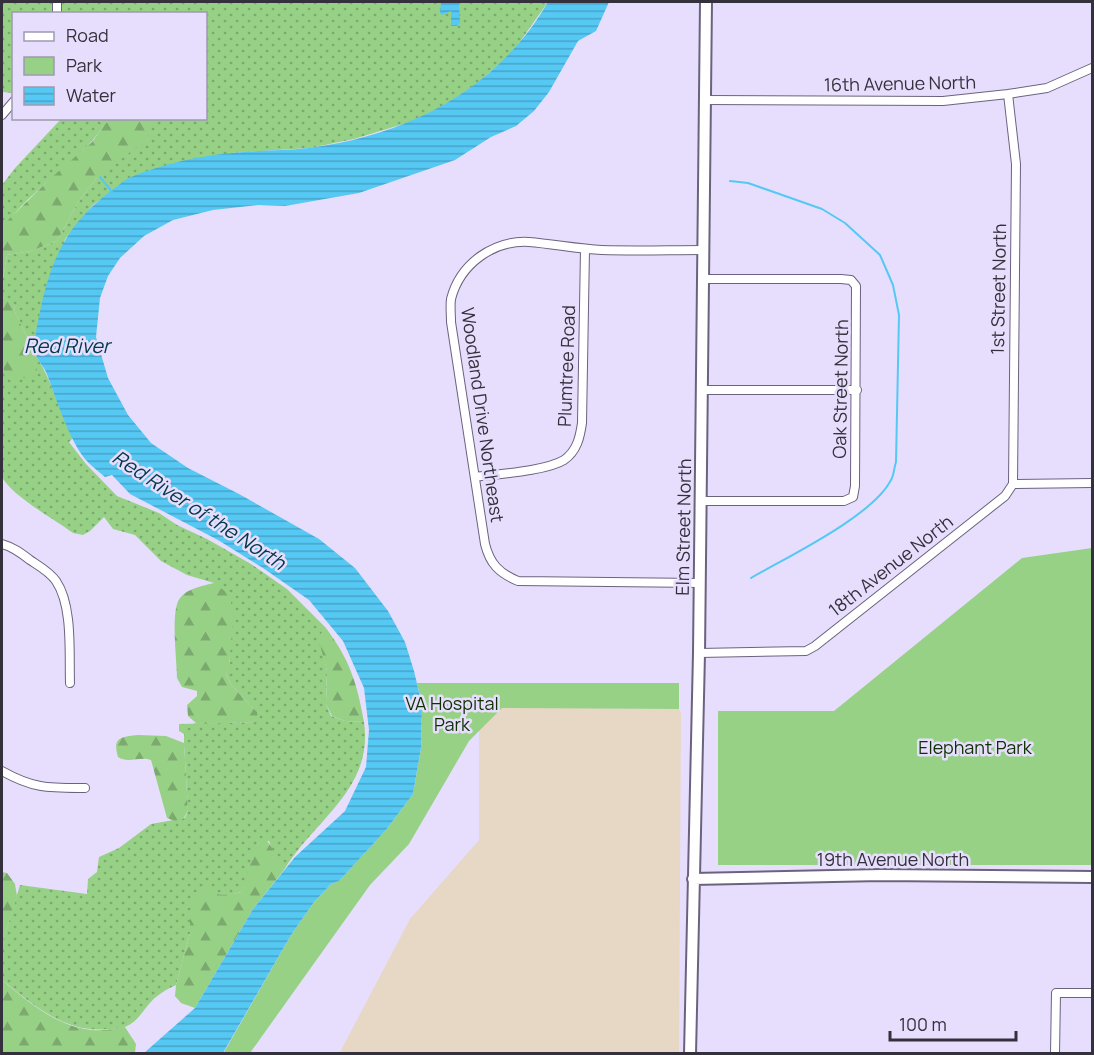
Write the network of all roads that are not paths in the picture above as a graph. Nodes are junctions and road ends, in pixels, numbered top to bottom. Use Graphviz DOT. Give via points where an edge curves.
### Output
graph roads {
  1 [pos="706,2"];
  2 [pos="1092,68"];
  3 [pos="1008,94"];
  4 [pos="704,100"];
  5 [pos="12,103"];
  6 [pos="2,115"];
  7 [pos="585,249"];
  8 [pos="703,250"];
  9 [pos="703,279"];
  10 [pos="702,390"];
  11 [pos="856,390"];
  12 [pos="475,477"];
  13 [pos="1092,483"];
  14 [pos="1013,484"];
  15 [pos="700,501"];
  16 [pos="2,544"];
  17 [pos="700,584"];
  18 [pos="699,653"];
  19 [pos="70,683"];
  20 [pos="2,771"];
  21 [pos="85,789"];
  22 [pos="1092,877"];
  23 [pos="693,879"];
  24 [pos="1092,993"];
  25 [pos="690,1053"];
  26 [pos="1055,1053"];
  1 -- 4 [label="street, Elm Street North"];
  2 -- 3 [label="street, 16th Avenue North" via="1047,87"];
  3 -- 4 [label="street, 16th Avenue North" via="943,101"];
  3 -- 14 [label="street, 1st Street North" via="1016,164"];
  4 -- 8 [label="street, Elm Street North"];
  5 -- 6 [label="street"];
  7 -- 8 [label="street, Woodland Drive Northeast"];
  7 -- 12 [label="street, Plumtree Road" via="580,438 563,460"];
  7 -- 12 [label="street, Woodland Drive Northeast" via="507,243 476,258 456,285 450,301 451,322"];
  8 -- 9 [label="street, Elm Street North"];
  9 -- 10 [label="street, Elm Street North"];
  9 -- 11 [label="street, Oak Street North" via="841,279 854,283"];
  10 -- 11 [label="street"];
  10 -- 15 [label="street, Elm Street North"];
  11 -- 15 [label="street, Oak Street North" via="853,497 844,501"];
  12 -- 17 [label="street, Woodland Drive Northeast" via="488,555 504,575 533,582"];
  13 -- 14 [label="street"];
  14 -- 18 [label="street, 18th Avenue North" via="1005,496 806,651"];
  15 -- 17 [label="street, Elm Street North"];
  16 -- 19 [label="street" via="41,567 63,594"];
  17 -- 18 [label="street, Elm Street North"];
  18 -- 23 [label="street, Elm Street North"];
  20 -- 21 [label="street" via="32,786"];
  22 -- 23 [label="street, 19th Avenue North" via="881,875"];
  23 -- 25 [label="street, Elm Street North"];
  24 -- 26 [label="street" via="1056,993"];
}
